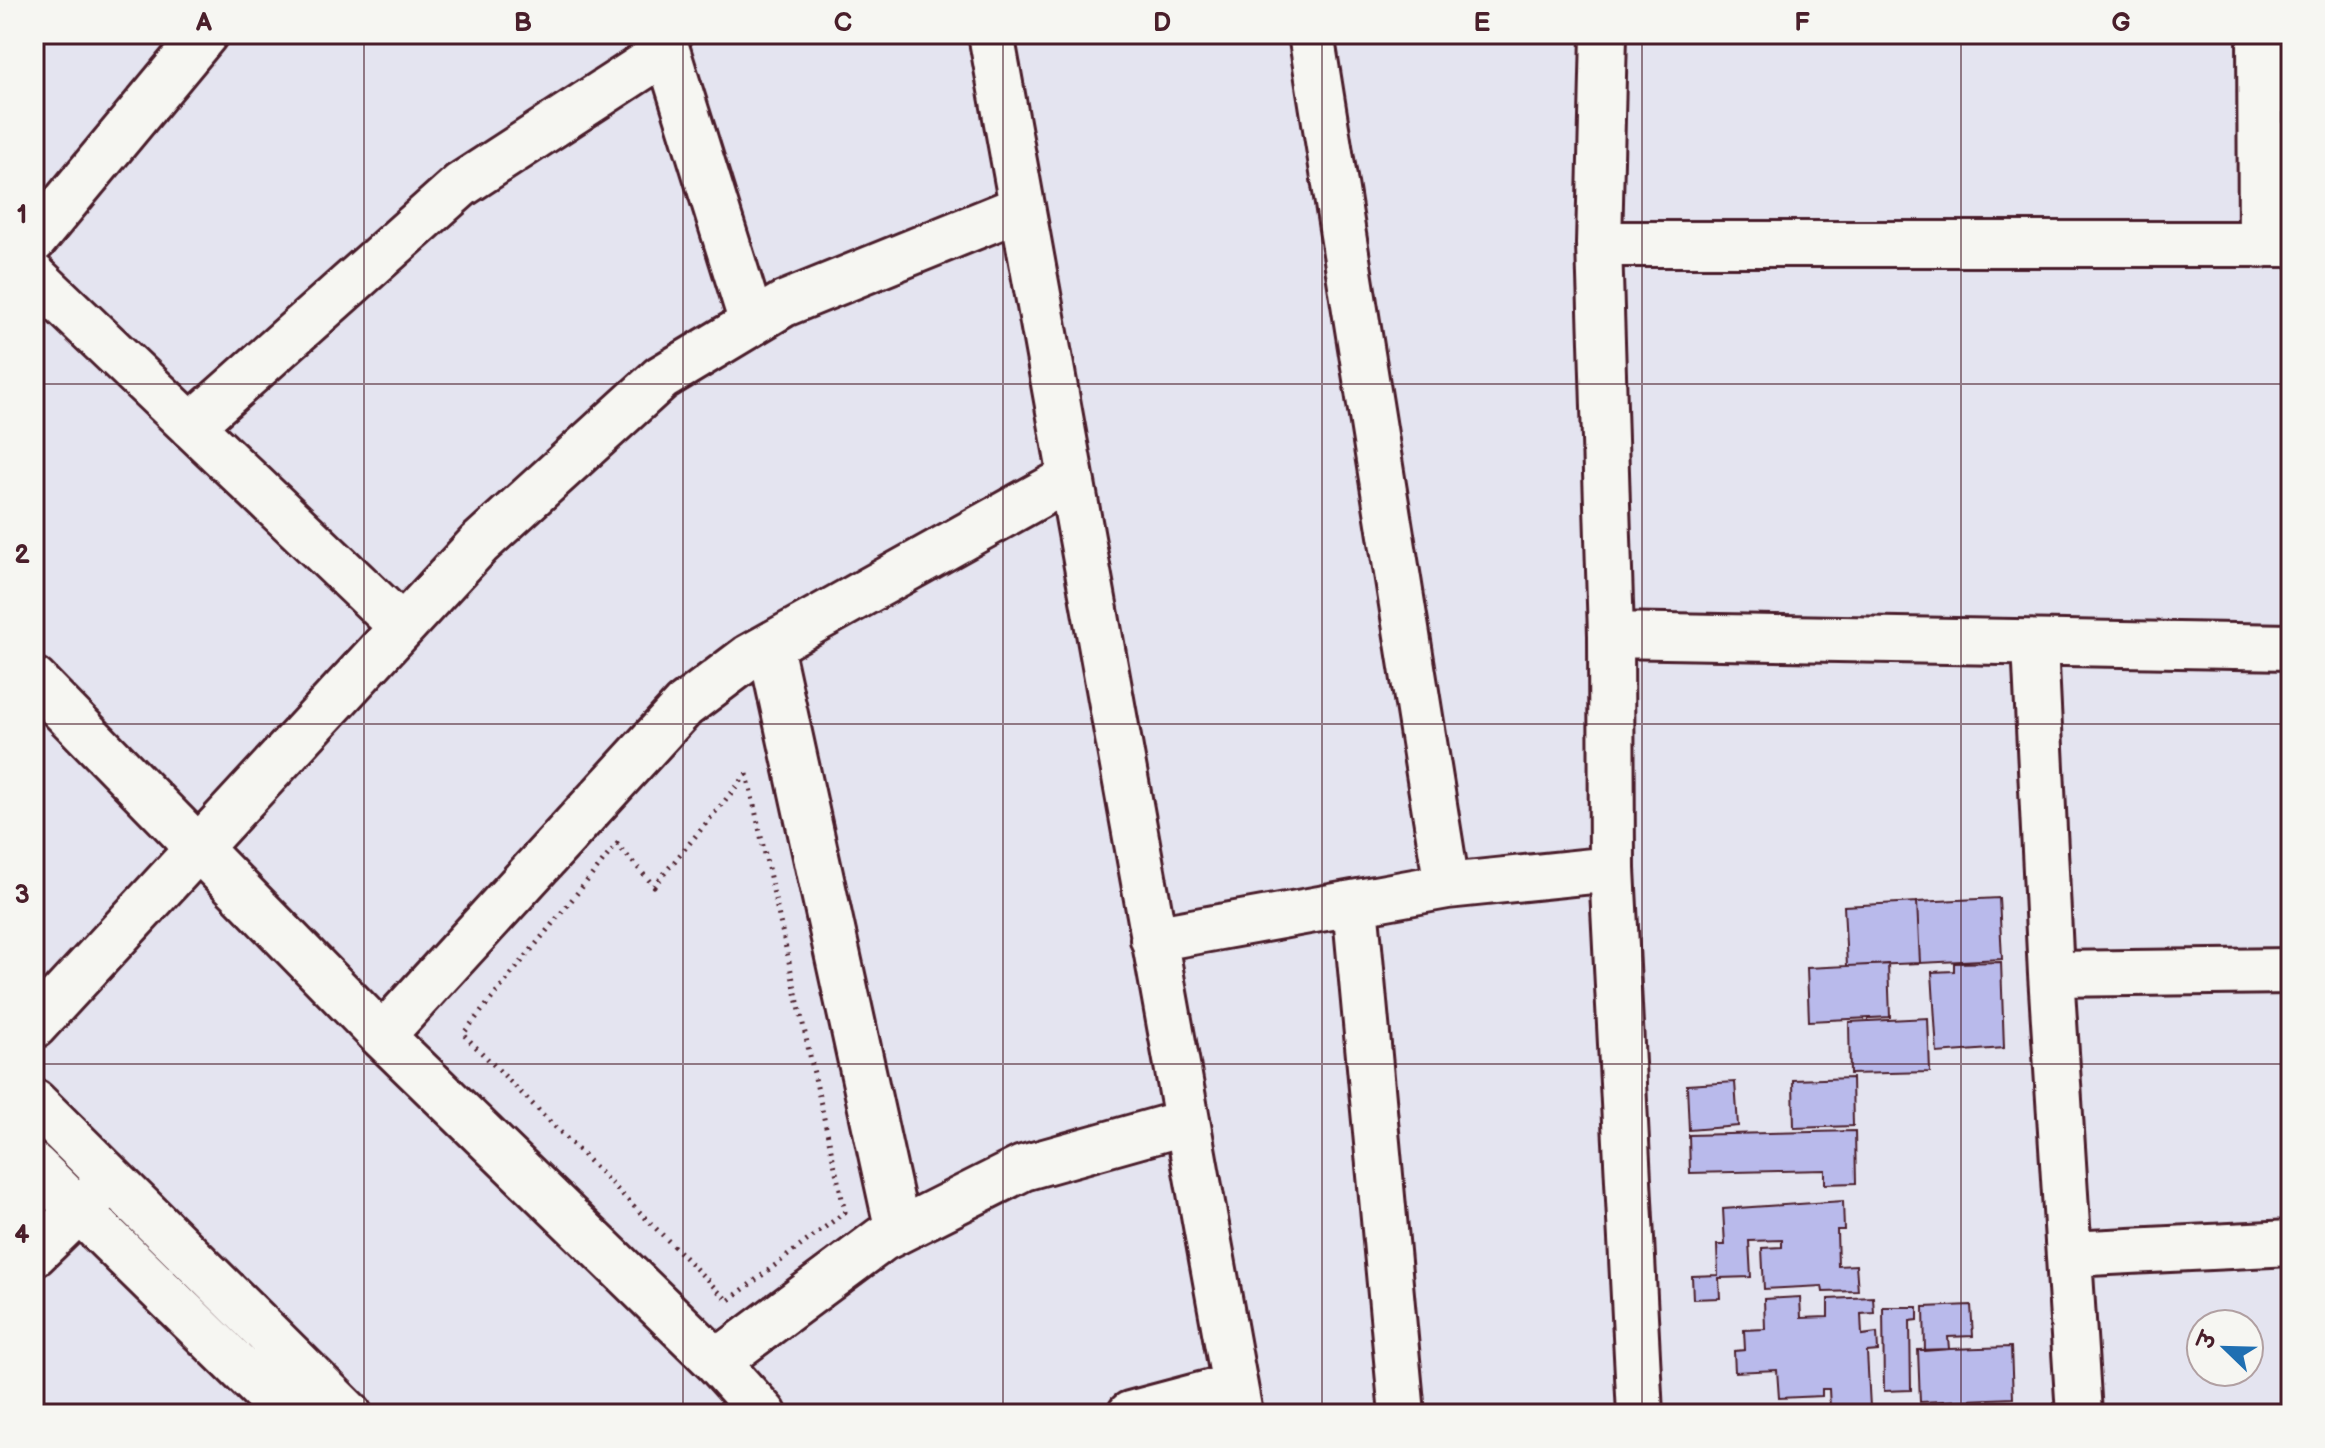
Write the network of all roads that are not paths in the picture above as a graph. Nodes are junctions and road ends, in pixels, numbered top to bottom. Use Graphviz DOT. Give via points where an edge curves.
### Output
graph roads {
  1 [pos="205,34"];
  2 [pos="991,34"];
  3 [pos="1311,34"];
  4 [pos="1604,34"];
  5 [pos="2260,34"];
  6 [pos="665,42"];
  7 [pos="1021,208"];
  8 [pos="34,240"];
  9 [pos="1599,244"];
  10 [pos="2276,244"];
  11 [pos="34,276"];
  12 [pos="752,323"];
  13 [pos="191,426"];
  14 [pos="1070,478"];
  15 [pos="402,627"];
  16 [pos="1611,635"];
  17 [pos="2035,645"];
  18 [pos="770,646"];
  19 [pos="2291,647"];
  20 [pos="34,680"];
  21 [pos="198,849"];
  22 [pos="1612,869"];
  23 [pos="1447,886"];
  24 [pos="1355,904"];
  25 [pos="1153,939"];
  26 [pos="2291,971"];
  27 [pos="2051,974"];
  28 [pos="34,1026"];
  29 [pos="382,1036"];
  30 [pos="34,1102"];
  31 [pos="1187,1122"];
  32 [pos="34,1166"];
  33 [pos="112,1179"];
  34 [pos="78,1211"];
  35 [pos="898,1231"];
  36 [pos="2291,1243"];
  37 [pos="34,1254"];
  38 [pos="2069,1254"];
  39 [pos="717,1362"];
  40 [pos="1238,1400"];
  41 [pos="287,1414"];
  42 [pos="349,1414"];
  43 [pos="764,1414"];
  44 [pos="1130,1414"];
  45 [pos="1402,1414"];
  46 [pos="1640,1414"];
  47 [pos="2079,1414"];
  1 -- 8 [label="street"];
  2 -- 7 [label="street"];
  3 -- 23 [label="street"];
  4 -- 9 [label="street"];
  5 -- 10 [label="street"];
  6 -- 12 [label="street"];
  6 -- 13 [label="street" via="461,185"];
  7 -- 12 [label="street" via="784,304"];
  7 -- 14 [label="street"];
  9 -- 10 [label="street"];
  9 -- 16 [label="street"];
  11 -- 13 [label="street"];
  12 -- 15 [label="street" via="661,378 479,544"];
  13 -- 15 [label="street"];
  14 -- 18 [label="street"];
  14 -- 25 [label="street"];
  15 -- 21 [label="street"];
  16 -- 17 [label="street"];
  16 -- 22 [label="street"];
  17 -- 19 [label="street"];
  17 -- 27 [label="street"];
  18 -- 29 [label="street" via="684,706"];
  18 -- 35 [label="street"];
  20 -- 21 [label="street"];
  21 -- 28 [label="street"];
  21 -- 29 [label="street"];
  22 -- 23 [label="street"];
  22 -- 46 [label="street"];
  23 -- 24 [label="street"];
  24 -- 25 [label="street"];
  24 -- 45 [label="street"];
  25 -- 31 [label="street"];
  26 -- 27 [label="street"];
  27 -- 38 [label="street"];
  29 -- 39 [label="street"];
  30 -- 33 [label="street"];
  31 -- 35 [label="street" via="1023,1168"];
  31 -- 40 [label="street"];
  32 -- 34 [label="street"];
  33 -- 34 [label="street"];
  33 -- 42 [label="street"];
  34 -- 37 [label="street"];
  34 -- 41 [label="street"];
  35 -- 39 [label="street"];
  36 -- 38 [label="street"];
  38 -- 47 [label="street"];
  39 -- 43 [label="street"];
  40 -- 44 [label="street"];
}
